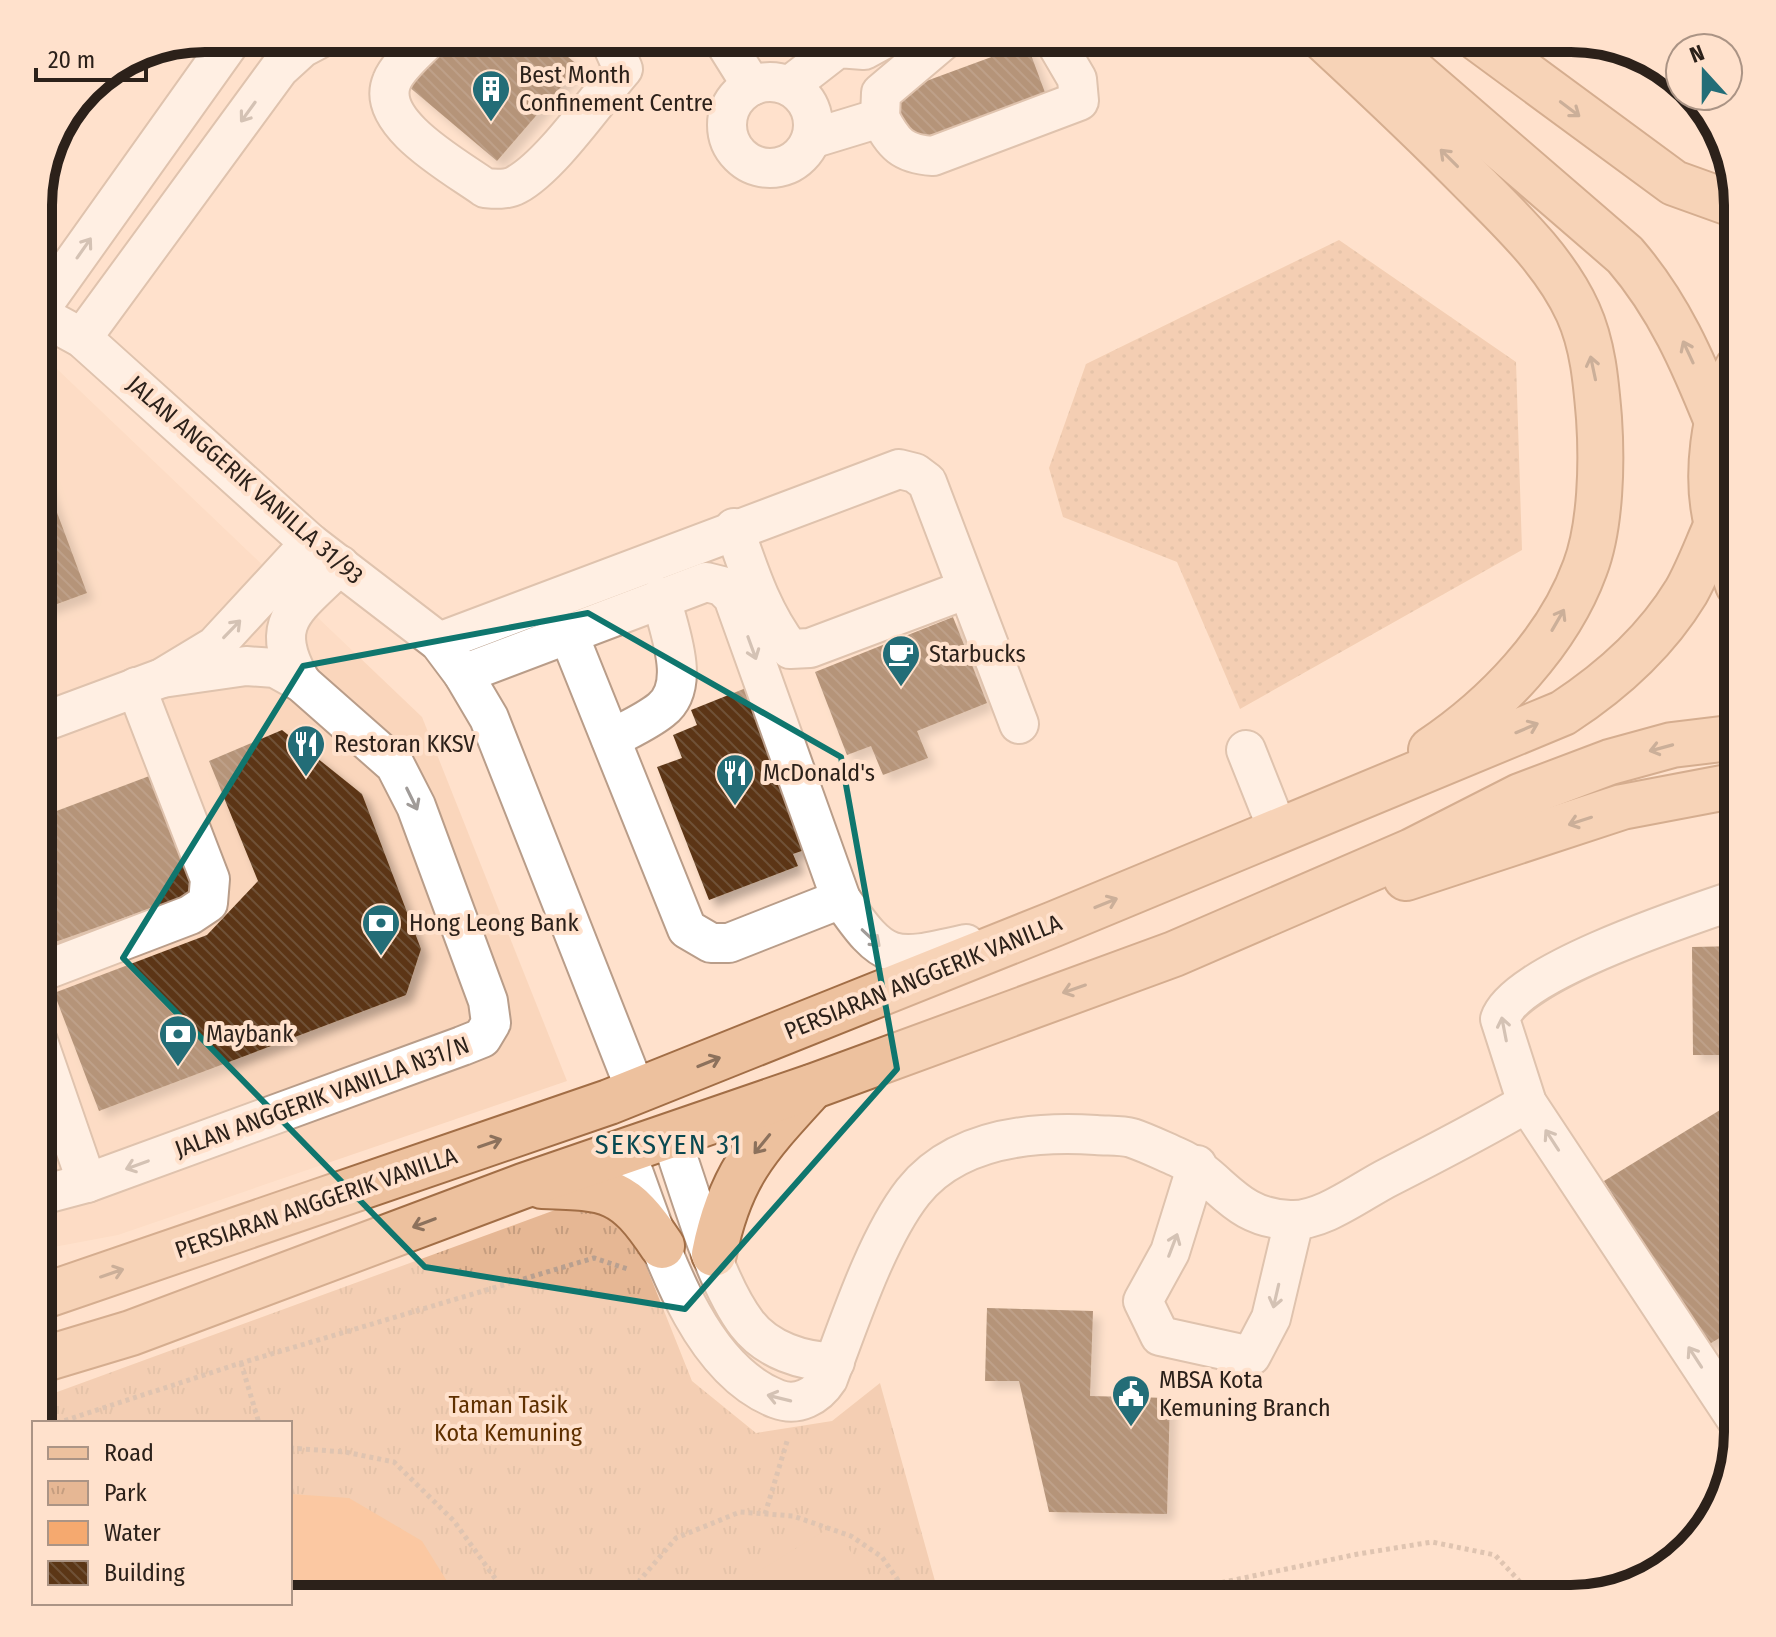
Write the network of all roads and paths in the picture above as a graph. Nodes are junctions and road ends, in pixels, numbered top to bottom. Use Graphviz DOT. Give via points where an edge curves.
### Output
graph roads {
  1 [pos="223,52"];
  2 [pos="295,52"];
  3 [pos="417,52"];
  4 [pos="615,52"];
  5 [pos="731,52"];
  6 [pos="833,52"];
  7 [pos="929,52"];
  8 [pos="1061,52"];
  9 [pos="1338,52"];
  10 [pos="1390,52"];
  11 [pos="1496,52"];
  12 [pos="752,86"];
  13 [pos="789,86"];
  14 [pos="880,118"];
  15 [pos="811,139"];
  16 [pos="1724,201"];
  17 [pos="52,293"];
  18 [pos="52,321"];
  19 [pos="82,338"];
  20 [pos="1724,407"];
  21 [pos="1718,424"];
  22 [pos="1717,524"];
  23 [pos="734,528"];
  24 [pos="310,543"];
  25 [pos="1724,544"];
  26 [pos="340,565"];
  27 [pos="967,589"];
  28 [pos="661,597"];
  29 [pos="568,633"];
  30 [pos="439,642"];
  31 [pos="463,674"];
  32 [pos="149,683"];
  33 [pos="302,683"];
  34 [pos="52,719"];
  35 [pos="1019,724"];
  36 [pos="611,739"];
  37 [pos="1724,739"];
  38 [pos="1246,750"];
  39 [pos="1724,788"];
  40 [pos="1355,800"];
  41 [pos="1279,833"];
  42 [pos="841,899"];
  43 [pos="1724,904"];
  44 [pos="1054,924"];
  45 [pos="1174,954"];
  46 [pos="52,968"];
  47 [pos="52,1082"];
  48 [pos="814,1086"];
  49 [pos="636,1091"];
  50 [pos="1518,1108"];
  51 [pos="682,1131"];
  52 [pos="625,1150"];
  53 [pos="1197,1165"];
  54 [pos="87,1183"];
  55 [pos="523,1186"];
  56 [pos="52,1192"];
  57 [pos="1294,1221"];
  58 [pos="662,1246"];
  59 [pos="714,1254"];
  60 [pos="52,1293"];
  61 [pos="683,1296"];
  62 [pos="52,1357"];
  63 [pos="835,1362"];
  64 [pos="241,1363"];
  65 [pos="798,1402"];
  66 [pos="1724,1402"];
  67 [pos="63,1421"];
  68 [pos="258,1421"];
  69 [pos="292,1448"];
  70 [pos="765,1514"];
  71 [pos="500,1585"];
  72 [pos="640,1585"];
  73 [pos="901,1585"];
  74 [pos="1214,1585"];
  75 [pos="1523,1585"];
  17 -- 1 [label="street, one-way"];
  2 -- 19 [label="street, one-way"];
  3 -- 4 [label="street" via="392,80 388,100 393,115 485,188 498,189 513,187 536,171 623,69"];
  5 -- 12 [label="street"];
  6 -- 13 [label="street"];
  7 -- 14 [label="street" via="881,93"];
  8 -- 14 [label="street" via="1077,79 1079,101 933,156 912,155 894,145"];
  40 -- 9 [label="main road, one-way" via="1470,724 1548,637 1586,567 1598,499 1600,438 1595,372 1578,311 1545,260 1420,128"];
  21 -- 10 [label="main road, one-way" via="1688,351 1655,291 1625,255"];
  11 -- 16 [label="main road, one-way" via="1674,183"];
  12 -- 13 [label="street"];
  12 -- 15 [label="street" via="738,96 727,127 741,157 755,166 789,164"];
  13 -- 15 [label="street" via="800,93 813,115"];
  14 -- 15 [label="street"];
  18 -- 19 [label="street, JALAN ANGGERIK VANILLA 31/93"];
  19 -- 24 [label="street, JALAN ANGGERIK VANILLA 31/93"];
  20 -- 21 [label="main road"];
  21 -- 22 [label="main road" via="1713,468"];
  22 -- 25 [label="main road"];
  40 -- 22 [label="main road, PERSIARAN ANGGERIK VANILLA, one-way" via="1563,713 1606,685 1636,657 1686,592"];
  23 -- 27 [label="street" via="899,469 907,471 927,482"];
  23 -- 27 [label="street" via="759,598 790,649 810,648"];
  23 -- 30 [label="street"];
  24 -- 26 [label="street, JALAN ANGGERIK VANILLA 31/93"];
  32 -- 24 [label="street, one-way" via="215,646"];
  26 -- 30 [label="street, JALAN ANGGERIK VANILLA 31/93"];
  26 -- 33 [label="street" via="291,616 283,639"];
  27 -- 35 [label="street"];
  28 -- 29 [label="street"];
  28 -- 36 [label="street" via="678,672 672,697 662,710"];
  28 -- 42 [label="street, one-way" via="706,582 722,586 733,597"];
  29 -- 31 [label="street"];
  29 -- 36 [label="street"];
  30 -- 31 [label="street, JALAN ANGGERIK VANILLA 31/93"];
  31 -- 49 [label="street, JALAN ANGGERIK VANILLA 31/93" via="489,718"];
  32 -- 33 [label="street" via="246,666 275,668"];
  32 -- 34 [label="street"];
  32 -- 46 [label="street" via="210,879 208,903 190,915"];
  33 -- 54 [label="street, JALAN ANGGERIK VANILLA N31/N, one-way" via="395,765 416,806 488,1001 489,1031 462,1046"];
  36 -- 42 [label="street" via="687,929 711,943 729,943"];
  37 -- 45 [label="main road, one-way" via="1672,745 1610,762 1520,796 1412,851"];
  38 -- 41 [label="street"];
  39 -- 45 [label="main road, one-way" via="1622,807"];
  40 -- 41 [label="main road, PERSIARAN ANGGERIK VANILLA"];
  44 -- 41 [label="main road, PERSIARAN ANGGERIK VANILLA, one-way"];
  42 -- 44 [label="street, one-way" via="866,935 888,953 912,956"];
  50 -- 43 [label="street, one-way" via="1500,1019 1510,1001 1587,957"];
  49 -- 44 [label="main road, PERSIARAN ANGGERIK VANILLA, one-way"];
  45 -- 48 [label="main road, one-way"];
  47 -- 54 [label="street"];
  48 -- 51 [label="main road"];
  48 -- 59 [label="main road, one-way" via="740,1172 723,1207"];
  49 -- 51 [label="main road" via="657,1118"];
  60 -- 49 [label="main road, PERSIARAN ANGGERIK VANILLA, one-way"];
  50 -- 57 [label="street" via="1449,1148"];
  66 -- 50 [label="street, one-way"];
  51 -- 52 [label="main road"];
  51 -- 59 [label="street"];
  52 -- 55 [label="main road"];
  52 -- 58 [label="street"];
  53 -- 57 [label="street" via="1238,1205"];
  57 -- 53 [label="street, one-way" via="1271,1318 1251,1356 1160,1336 1143,1301 1170,1252"];
  53 -- 63 [label="street" via="1131,1138 1064,1133 1008,1137 973,1151 940,1169 902,1208"];
  54 -- 56 [label="street, JALAN ANGGERIK VANILLA N31/N"];
  55 -- 58 [label="main road" via="581,1187 619,1195 639,1211"];
  55 -- 62 [label="main road, one-way" via="131,1333"];
  58 -- 61 [label="street"];
  59 -- 63 [label="street" via="726,1288 762,1339 811,1362"];
  61 -- 64 [label="path" via="594,1258"];
  65 -- 61 [label="street, one-way" via="783,1402 741,1380 722,1361"];
  63 -- 65 [label="street" via="819,1393"];
  64 -- 67 [label="path"];
  64 -- 68 [label="path"];
  65 -- 70 [label="path"];
  69 -- 71 [label="path" via="394,1462 454,1521"];
  70 -- 72 [label="path" via="740,1512 676,1538"];
  70 -- 73 [label="path" via="793,1516 851,1536 882,1557"];
  74 -- 75 [label="path" via="1432,1542 1495,1555"];
}
